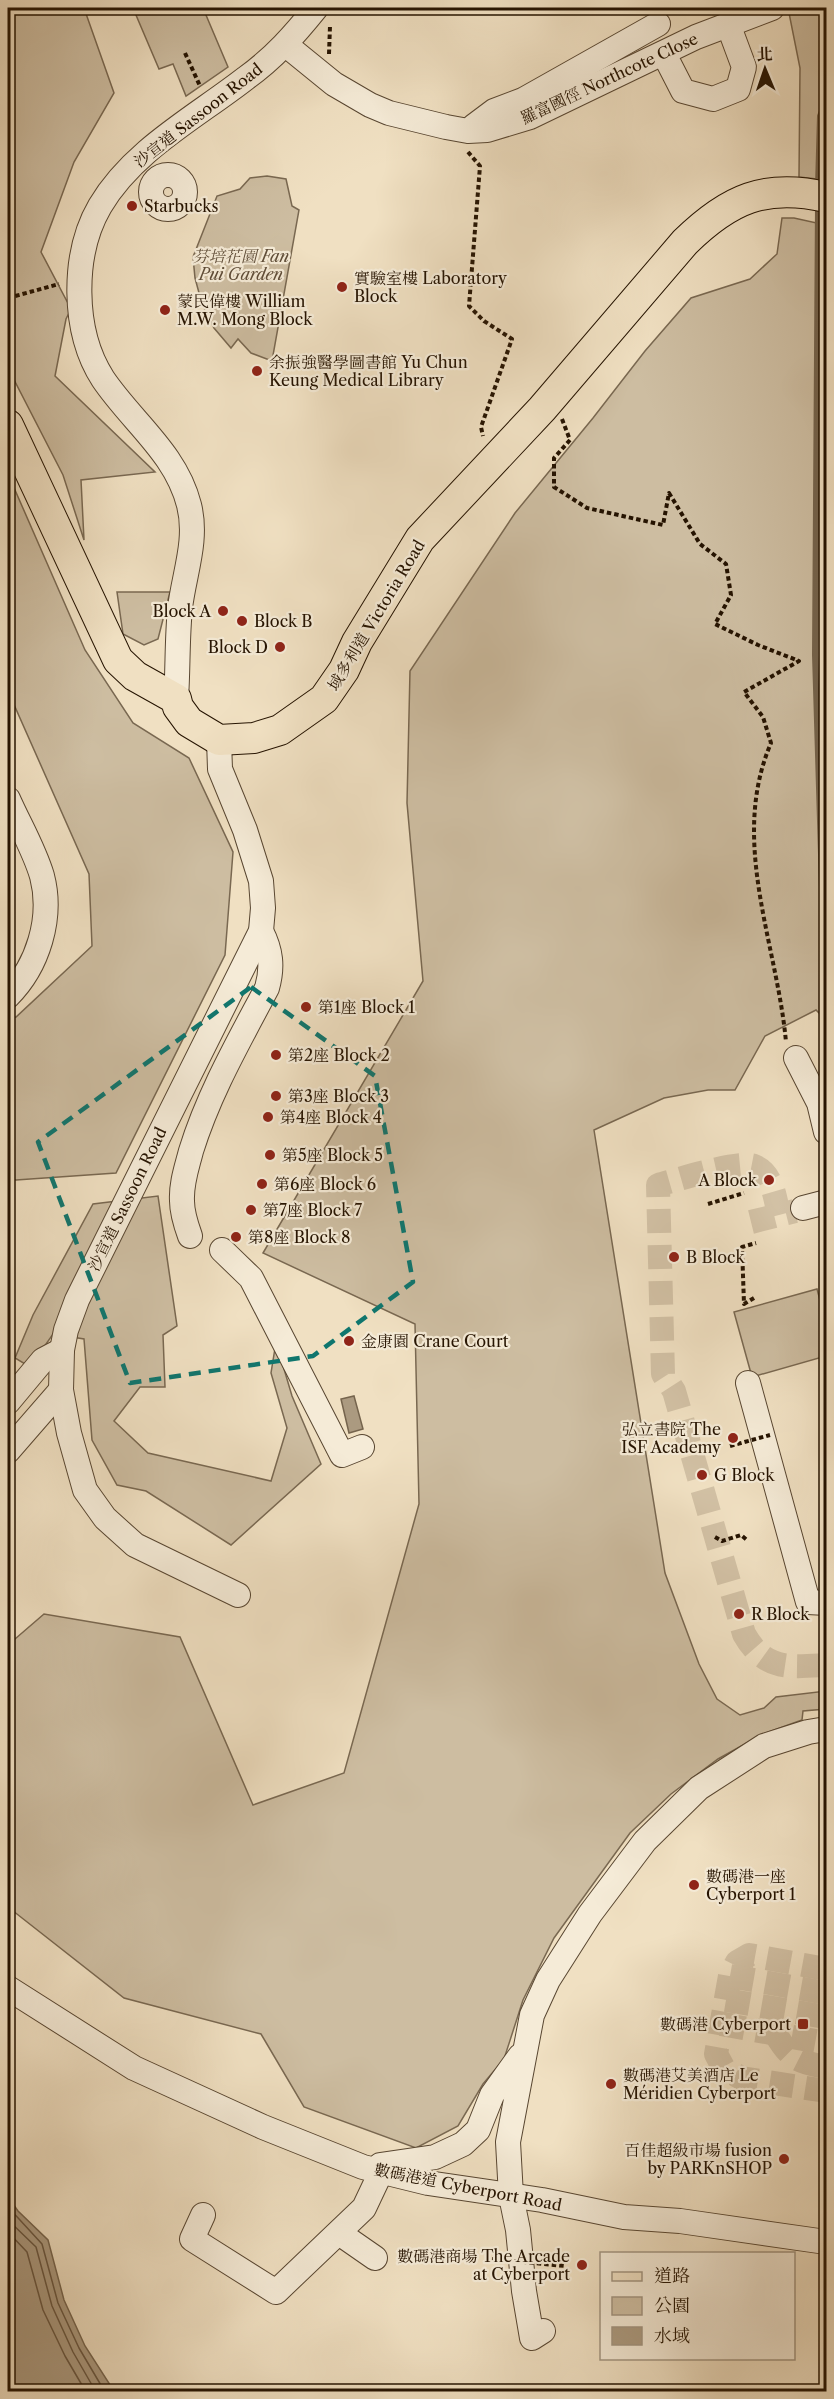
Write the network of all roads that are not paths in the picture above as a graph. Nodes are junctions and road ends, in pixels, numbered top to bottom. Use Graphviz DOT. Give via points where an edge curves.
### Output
graph roads {
  1 [pos="772,8"];
  2 [pos="323,13"];
  3 [pos="658,24"];
  4 [pos="728,24"];
  5 [pos="286,45"];
  6 [pos="664,54"];
  7 [pos="466,140"];
  8 [pos="136,161"];
  9 [pos="158,179"];
  10 [pos="826,197"];
  11 [pos="8,425"];
  12 [pos="176,699"];
  13 [pos="219,740"];
  14 [pos="8,799"];
  15 [pos="261,931"];
  16 [pos="8,996"];
  17 [pos="791,1050"];
  18 [pos="826,1132"];
  19 [pos="826,1202"];
  20 [pos="803,1208"];
  21 [pos="190,1236"];
  22 [pos="222,1250"];
  23 [pos="62,1350"];
  24 [pos="748,1383"];
  25 [pos="61,1390"];
  26 [pos="8,1402"];
  27 [pos="362,1447"];
  28 [pos="8,1451"];
  29 [pos="238,1595"];
  30 [pos="826,1603"];
  31 [pos="826,1729"];
  32 [pos="8,1988"];
  33 [pos="524,2050"];
  34 [pos="372,2169"];
  35 [pos="510,2196"];
  36 [pos="203,2215"];
  37 [pos="339,2233"];
  38 [pos="826,2242"];
  39 [pos="375,2258"];
  40 [pos="543,2331"];
  1 -- 4 [label="street, 羅富國徑 Northcote Close"];
  2 -- 5 [label="street, 沙宣道 Sassoon Road"];
  3 -- 7 [label="street" via="523,100 494,111"];
  4 -- 6 [label="street, 羅富國徑 Northcote Close"];
  4 -- 6 [label="street" via="744,67 738,89 713,99 682,91"];
  5 -- 7 [label="street, 羅富國徑 Northcote Close" via="340,89 370,105"];
  5 -- 8 [label="street, 沙宣道 Sassoon Road"];
  6 -- 7 [label="street, 羅富國徑 Northcote Close" via="530,117"];
  8 -- 9 [label="street"];
  8 -- 12 [label="street, 沙宣道 Sassoon Road" via="100,207 82,250 78,288 90,350 103,378 169,459 189,502 193,530 180,608"];
  10 -- 13 [label="main road, 域多利道 Victoria Road" via="773,192 740,200 685,242 542,409 420,539 324,699 280,730 254,738"];
  11 -- 12 [label="main road" via="118,660 135,676"];
  12 -- 13 [label="main road" via="189,722"];
  13 -- 15 [label="street, 沙宣道 Sassoon Road" via="220,769 261,881"];
  14 -- 16 [label="street" via="42,877 45,912 31,965"];
  15 -- 21 [label="street" via="270,952 267,988 214,1090 185,1173 183,1212"];
  15 -- 23 [label="street, 沙宣道 Sassoon Road" via="77,1300"];
  17 -- 18 [label="street" via="819,1103"];
  19 -- 20 [label="street"];
  22 -- 27 [label="street" via="251,1278 342,1455"];
  23 -- 25 [label="street, 沙宣道 Sassoon Road"];
  23 -- 26 [label="street" via="43,1359"];
  24 -- 30 [label="street" via="808,1602"];
  25 -- 28 [label="street"];
  25 -- 29 [label="street, 沙宣道 Sassoon Road" via="85,1490 105,1518 135,1545"];
  31 -- 33 [label="street" via="764,1746 699,1788 645,1841 590,1914 548,1980 531,2016"];
  32 -- 34 [label="street, 數碼港道 Cyberport Road" via="134,2068 263,2127"];
  33 -- 34 [label="street" via="492,2096 478,2130 463,2144 435,2157"];
  33 -- 35 [label="street" via="508,2142"];
  34 -- 35 [label="street, 數碼港道 Cyberport Road"];
  34 -- 37 [label="street" via="364,2208"];
  35 -- 38 [label="street, 數碼港道 Cyberport Road" via="624,2217"];
  35 -- 40 [label="street" via="532,2338"];
  36 -- 37 [label="street" via="192,2239 276,2292"];
  37 -- 39 [label="street"];
}
